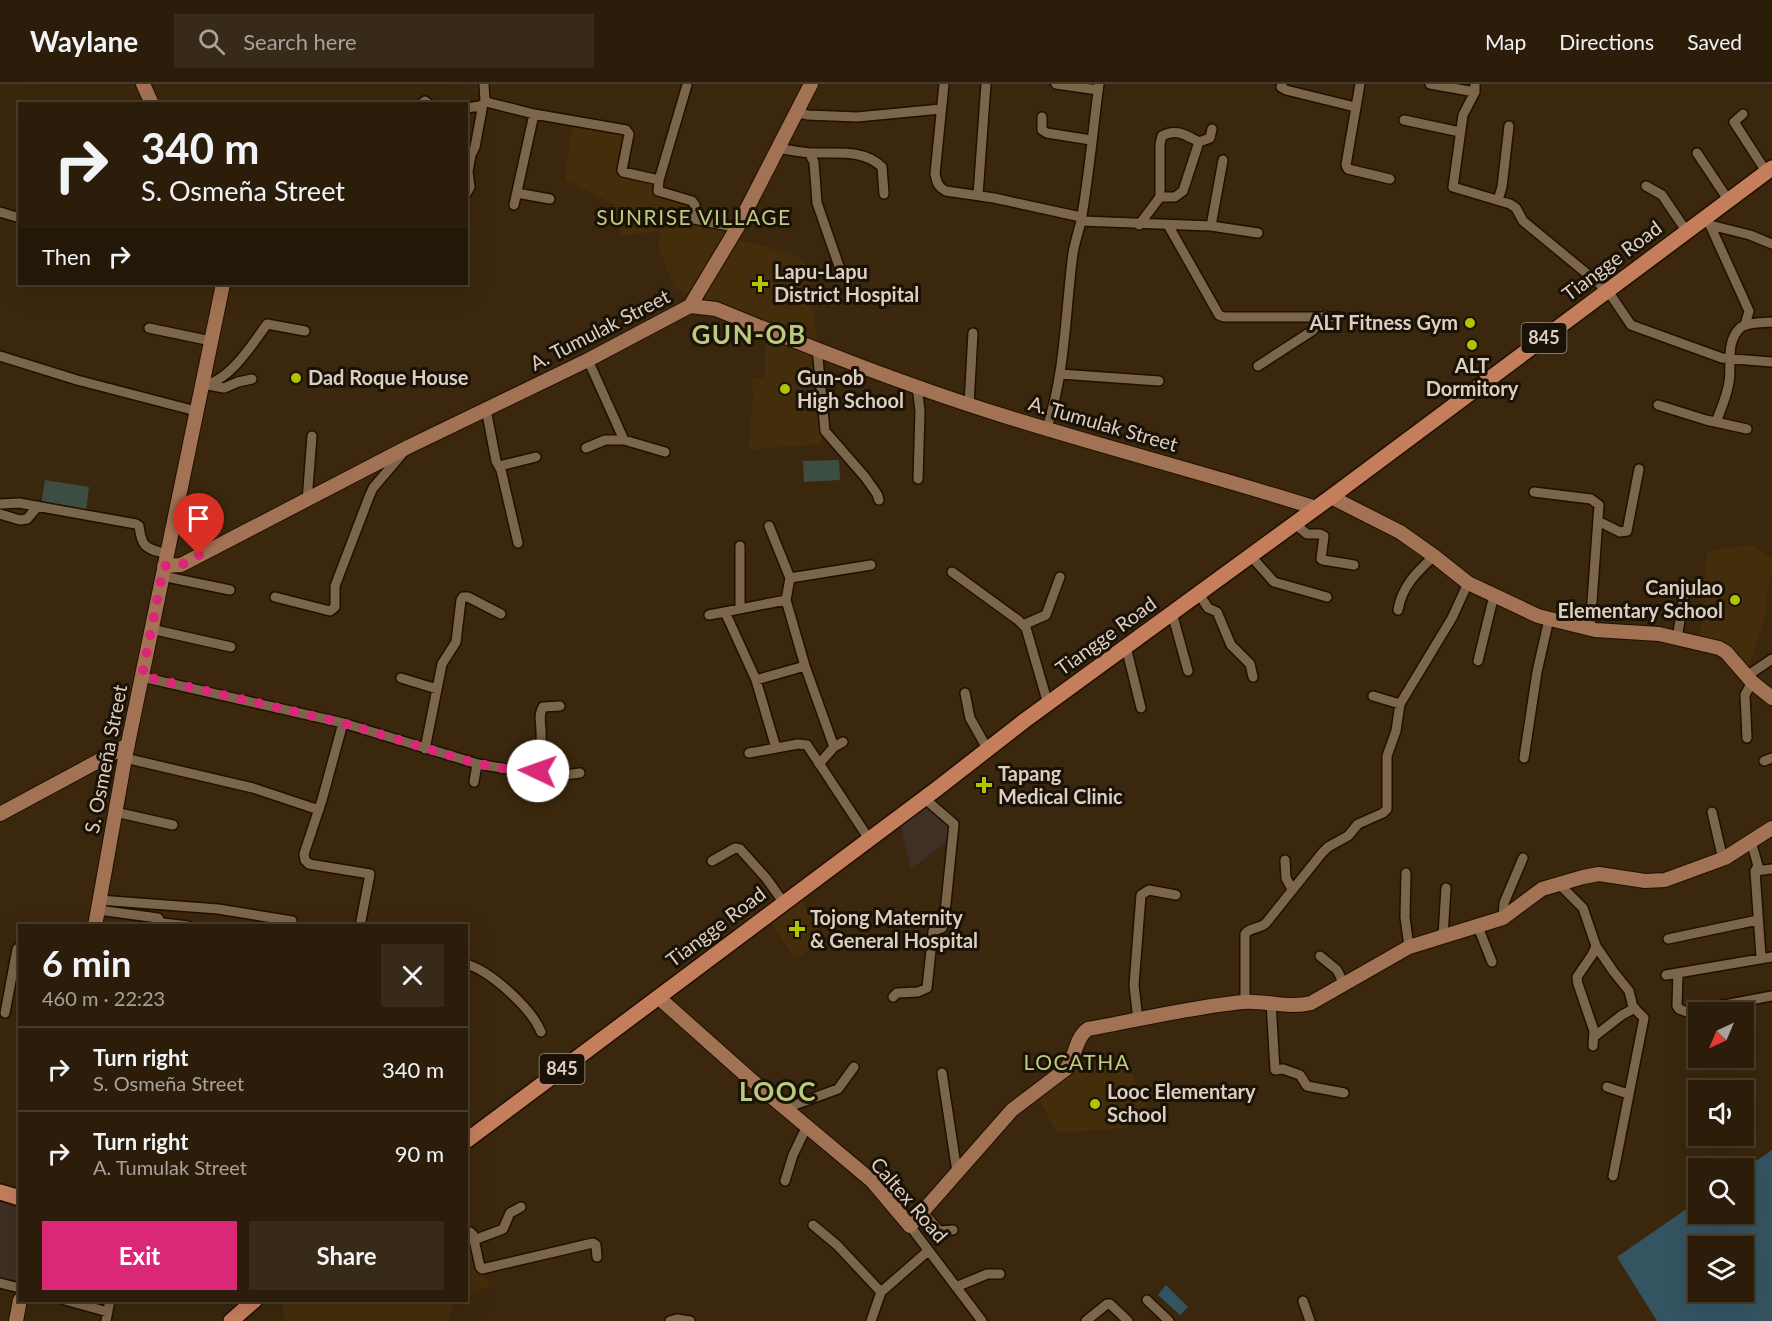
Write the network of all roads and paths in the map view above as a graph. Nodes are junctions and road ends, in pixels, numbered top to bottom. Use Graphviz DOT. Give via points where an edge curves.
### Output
graph roads {
  1 [pos="143,84"];
  2 [pos="484,84"];
  3 [pos="687,84"];
  4 [pos="811,84"];
  5 [pos="944,84"];
  6 [pos="986,84"];
  7 [pos="1056,84"];
  8 [pos="1282,84"];
  9 [pos="1360,84"];
  10 [pos="1430,84"];
  11 [pos="1098,87"];
  12 [pos="1475,88"];
  13 [pos="151,102"];
  14 [pos="484,103"];
  15 [pos="468,107"];
  16 [pos="1355,107"];
  17 [pos="941,109"];
  18 [pos="795,112"];
  19 [pos="534,114"];
  20 [pos="1743,114"];
  21 [pos="1042,117"];
  22 [pos="1404,120"];
  23 [pos="1509,126"];
  24 [pos="1212,129"];
  25 [pos="1460,132"];
  26 [pos="1091,140"];
  27 [pos="1199,142"];
  28 [pos="777,148"];
  29 [pos="809,153"];
  30 [pos="1698,153"];
  31 [pos="1223,160"];
  32 [pos="1770,170"];
  33 [pos="468,172"];
  34 [pos="468,172"];
  35 [pos="1390,179"];
  36 [pos="659,180"];
  37 [pos="1646,186"];
  38 [pos="468,190"];
  39 [pos="517,193"];
  40 [pos="884,195"];
  41 [pos="978,195"];
  42 [pos="1160,197"];
  43 [pos="550,199"];
  44 [pos="1498,200"];
  45 [pos="1729,201"];
  46 [pos="514,205"];
  47 [pos="0,212"];
  48 [pos="18,217"];
  49 [pos="1081,219"];
  50 [pos="1707,222"];
  51 [pos="1139,225"];
  52 [pos="1168,225"];
  53 [pos="1211,226"];
  54 [pos="737,228"];
  55 [pos="1687,232"];
  56 [pos="1258,233"];
  57 [pos="1772,244"];
  58 [pos="840,269"];
  59 [pos="223,285"];
  60 [pos="1608,291"];
  61 [pos="690,306"];
  62 [pos="1325,316"];
  63 [pos="1340,317"];
  64 [pos="1772,322"];
  65 [pos="1745,325"];
  66 [pos="149,328"];
  67 [pos="305,331"];
  68 [pos="973,333"];
  69 [pos="211,341"];
  70 [pos="817,348"];
  71 [pos="0,356"];
  72 [pos="1729,359"];
  73 [pos="588,360"];
  74 [pos="1772,362"];
  75 [pos="1258,366"];
  76 [pos="1060,374"];
  77 [pos="252,380"];
  78 [pos="1159,381"];
  79 [pos="205,385"];
  80 [pos="918,386"];
  81 [pos="969,404"];
  82 [pos="1658,405"];
  83 [pos="486,409"];
  84 [pos="196,411"];
  85 [pos="1716,422"];
  86 [pos="1047,428"];
  87 [pos="1747,429"];
  88 [pos="312,436"];
  89 [pos="624,440"];
  90 [pos="408,447"];
  91 [pos="586,448"];
  92 [pos="666,452"];
  93 [pos="536,457"];
  94 [pos="499,466"];
  95 [pos="1639,469"];
  96 [pos="918,479"];
  97 [pos="1534,492"];
  98 [pos="1331,497"];
  99 [pos="879,500"];
  100 [pos="307,501"];
  101 [pos="0,504"];
  102 [pos="38,506"];
  103 [pos="1316,508"];
  104 [pos="0,514"];
  105 [pos="1598,521"];
  106 [pos="1294,522"];
  107 [pos="768,526"];
  108 [pos="518,543"];
  109 [pos="740,546"];
  110 [pos="1250,555"];
  111 [pos="1434,556"];
  112 [pos="1354,565"];
  113 [pos="164,566"];
  114 [pos="871,566"];
  115 [pos="952,572"];
  116 [pos="1060,577"];
  117 [pos="790,578"];
  118 [pos="1468,583"];
  119 [pos="1686,585"];
  120 [pos="230,590"];
  121 [pos="1199,594"];
  122 [pos="1494,595"];
  123 [pos="275,597"];
  124 [pos="1327,597"];
  125 [pos="786,600"];
  126 [pos="740,609"];
  127 [pos="1398,610"];
  128 [pos="725,612"];
  129 [pos="1172,613"];
  130 [pos="501,614"];
  131 [pos="709,615"];
  132 [pos="1549,619"];
  133 [pos="1023,625"];
  134 [pos="1590,628"];
  135 [pos="151,629"];
  136 [pos="1677,638"];
  137 [pos="231,647"];
  138 [pos="1126,647"];
  139 [pos="1771,658"];
  140 [pos="1478,661"];
  141 [pos="805,666"];
  142 [pos="1188,670"];
  143 [pos="142,676"];
  144 [pos="1253,677"];
  145 [pos="401,678"];
  146 [pos="1750,679"];
  147 [pos="756,680"];
  148 [pos="437,689"];
  149 [pos="964,693"];
  150 [pos="1372,696"];
  151 [pos="1772,698"];
  152 [pos="1048,704"];
  153 [pos="1400,704"];
  154 [pos="560,706"];
  155 [pos="1141,708"];
  156 [pos="343,723"];
  157 [pos="1747,738"];
  158 [pos="843,742"];
  159 [pos="834,747"];
  160 [pos="776,748"];
  161 [pos="425,749"];
  162 [pos="988,750"];
  163 [pos="127,752"];
  164 [pos="750,753"];
  165 [pos="1524,758"];
  166 [pos="477,764"];
  167 [pos="819,764"];
  168 [pos="538,771"];
  169 [pos="580,773"];
  170 [pos="474,782"];
  171 [pos="924,798"];
  172 [pos="319,810"];
  173 [pos="115,812"];
  174 [pos="1712,812"];
  175 [pos="0,814"];
  176 [pos="173,825"];
  177 [pos="1772,828"];
  178 [pos="868,839"];
  179 [pos="1752,848"];
  180 [pos="1523,858"];
  181 [pos="1725,858"];
  182 [pos="1285,860"];
  183 [pos="712,861"];
  184 [pos="1772,869"];
  185 [pos="1755,871"];
  186 [pos="1406,873"];
  187 [pos="1559,885"];
  188 [pos="1446,888"];
  189 [pos="1292,889"];
  190 [pos="1176,895"];
  191 [pos="784,903"];
  192 [pos="98,905"];
  193 [pos="1503,918"];
  194 [pos="1758,920"];
  195 [pos="292,921"];
  196 [pos="95,924"];
  197 [pos="163,924"];
  198 [pos="360,924"];
  199 [pos="1478,927"];
  200 [pos="1443,936"];
  201 [pos="1668,939"];
  202 [pos="1596,946"];
  203 [pos="1409,947"];
  204 [pos="18,948"];
  205 [pos="1320,956"];
  206 [pos="1761,957"];
  207 [pos="1772,957"];
  208 [pos="1492,962"];
  209 [pos="468,965"];
  210 [pos="1678,973"];
  211 [pos="1666,975"];
  212 [pos="1344,984"];
  213 [pos="1772,996"];
  214 [pos="658,997"];
  215 [pos="893,997"];
  216 [pos="1245,1002"];
  217 [pos="1272,1002"];
  218 [pos="1635,1008"];
  219 [pos="5,1012"];
  220 [pos="1138,1020"];
  221 [pos="541,1032"];
  222 [pos="854,1066"];
  223 [pos="942,1073"];
  224 [pos="1607,1087"];
  225 [pos="1344,1093"];
  226 [pos="1628,1094"];
  227 [pos="786,1108"];
  228 [pos="807,1126"];
  229 [pos="468,1140"];
  230 [pos="957,1172"];
  231 [pos="1613,1176"];
  232 [pos="785,1181"];
  233 [pos="0,1192"];
  234 [pos="18,1197"];
  235 [pos="521,1207"];
  236 [pos="922,1212"];
  237 [pos="813,1225"];
  238 [pos="910,1226"];
  239 [pos="953,1230"];
  240 [pos="468,1232"];
  241 [pos="474,1240"];
  242 [pos="928,1251"];
  243 [pos="597,1257"];
  244 [pos="1000,1274"];
  245 [pos="0,1282"];
  246 [pos="18,1287"];
  247 [pos="956,1287"];
  248 [pos="881,1292"];
  249 [pos="1147,1300"];
  250 [pos="1303,1301"];
  251 [pos="20,1302"];
  252 [pos="70,1302"];
  253 [pos="110,1302"];
  254 [pos="253,1302"];
  255 [pos="107,1317"];
  256 [pos="1124,1320"];
  257 [pos="16,1321"];
  258 [pos="231,1321"];
  259 [pos="670,1321"];
  260 [pos="690,1321"];
  261 [pos="871,1321"];
  262 [pos="982,1321"];
  263 [pos="1086,1321"];
  264 [pos="1169,1321"];
  265 [pos="1310,1321"];
  1 -- 13 [label="street"];
  2 -- 14 [label="street"];
  3 -- 36 [label="street"];
  4 -- 18 [label="street"];
  5 -- 17 [label="street"];
  6 -- 41 [label="street"];
  7 -- 11 [label="street"];
  8 -- 16 [label="street" via="1286,90"];
  9 -- 16 [label="street"];
  10 -- 12 [label="street"];
  11 -- 26 [label="street"];
  12 -- 25 [label="street"];
  14 -- 15 [label="street"];
  14 -- 19 [label="street"];
  14 -- 33 [label="street"];
  16 -- 35 [label="street" via="1346,165 1348,169"];
  17 -- 18 [label="street" via="857,117"];
  17 -- 41 [label="street" via="935,174 938,185 946,191"];
  18 -- 28 [label="street"];
  19 -- 36 [label="street" via="626,130 629,134 622,170"];
  19 -- 39 [label="street"];
  20 -- 32 [label="street" via="1734,122"];
  21 -- 26 [label="street" via="1042,130 1047,133"];
  22 -- 25 [label="street"];
  23 -- 44 [label="street"];
  24 -- 27 [label="street" via="1210,138"];
  25 -- 44 [label="street" via="1453,187"];
  26 -- 49 [label="street"];
  27 -- 42 [label="street" via="1183,191 1175,197"];
  27 -- 42 [label="street" via="1183,133 1162,136"];
  28 -- 29 [label="street"];
  28 -- 54 [label="street"];
  29 -- 40 [label="street" via="835,152 870,158 882,167"];
  29 -- 58 [label="street" via="814,162 817,203"];
  30 -- 45 [label="street"];
  31 -- 53 [label="street"];
  32 -- 45 [label="main road, Tiangge Road / 845"];
  34 -- 38 [label="street"];
  36 -- 54 [label="street" via="658,190 694,202 694,219"];
  37 -- 55 [label="street" via="1662,195"];
  39 -- 43 [label="street"];
  39 -- 46 [label="street"];
  41 -- 49 [label="street"];
  42 -- 51 [label="street"];
  44 -- 60 [label="street" via="1516,208 1523,221"];
  45 -- 50 [label="main road, Tiangge Road / 845"];
  47 -- 48 [label="street"];
  49 -- 51 [label="street"];
  49 -- 76 [label="street" via="1072,259"];
  50 -- 55 [label="main road, Tiangge Road / 845"];
  50 -- 57 [label="street"];
  50 -- 65 [label="street" via="1749,311"];
  51 -- 52 [label="street"];
  52 -- 53 [label="street"];
  52 -- 62 [label="street" via="1219,315"];
  53 -- 56 [label="street"];
  54 -- 61 [label="street"];
  55 -- 60 [label="main road, Tiangge Road / 845"];
  59 -- 69 [label="street, S. Osmeña Street"];
  60 -- 72 [label="street" via="1631,325"];
  60 -- 98 [label="main road, Tiangge Road / 845"];
  61 -- 70 [label="street, A. Tumulak Street" via="716,309"];
  61 -- 73 [label="street, A. Tumulak Street"];
  62 -- 63 [label="street"];
  62 -- 75 [label="street" via="1312,332"];
  64 -- 65 [label="street"];
  65 -- 72 [label="street" via="1736,335"];
  66 -- 69 [label="street"];
  67 -- 79 [label="street" via="267,324 240,361"];
  68 -- 81 [label="street"];
  69 -- 79 [label="street, S. Osmeña Street"];
  70 -- 80 [label="street, A. Tumulak Street"];
  70 -- 99 [label="street" via="825,431 865,477"];
  71 -- 84 [label="street"];
  72 -- 74 [label="street"];
  72 -- 85 [label="street" via="1729,386"];
  73 -- 83 [label="street, A. Tumulak Street"];
  73 -- 89 [label="street"];
  76 -- 78 [label="street"];
  76 -- 86 [label="street"];
  77 -- 79 [label="street" via="224,388"];
  79 -- 84 [label="street, S. Osmeña Street"];
  80 -- 81 [label="street, A. Tumulak Street"];
  80 -- 96 [label="street"];
  81 -- 86 [label="street, A. Tumulak Street"];
  82 -- 85 [label="street"];
  83 -- 90 [label="street, A. Tumulak Street"];
  83 -- 94 [label="street"];
  84 -- 113 [label="street, S. Osmeña Street"];
  85 -- 87 [label="street"];
  86 -- 103 [label="street, A. Tumulak Street"];
  88 -- 100 [label="street"];
  89 -- 91 [label="street" via="605,440"];
  89 -- 92 [label="street"];
  90 -- 100 [label="street, A. Tumulak Street"];
  90 -- 123 [label="street" via="373,488 335,586 333,610"];
  93 -- 94 [label="street"];
  94 -- 108 [label="street"];
  95 -- 105 [label="street" via="1627,531 1620,532"];
  97 -- 105 [label="street" via="1591,499 1599,505"];
  98 -- 103 [label="main road, Tiangge Road / 845"];
  98 -- 111 [label="street" via="1400,532"];
  100 -- 113 [label="street, A. Tumulak Street" via="181,565"];
  101 -- 102 [label="street"];
  102 -- 104 [label="street" via="27,519"];
  102 -- 113 [label="street" via="136,524 141,543"];
  103 -- 106 [label="main road, Tiangge Road / 845"];
  105 -- 134 [label="street"];
  106 -- 110 [label="main road, Tiangge Road / 845"];
  106 -- 112 [label="street" via="1306,534 1324,536 1323,561"];
  107 -- 117 [label="street"];
  109 -- 126 [label="street"];
  110 -- 121 [label="main road, Tiangge Road / 845"];
  110 -- 124 [label="street" via="1274,582"];
  111 -- 118 [label="street"];
  111 -- 127 [label="street" via="1410,579"];
  113 -- 120 [label="street"];
  113 -- 135 [label="street, S. Osmeña Street"];
  114 -- 117 [label="street"];
  115 -- 133 [label="street"];
  116 -- 133 [label="street" via="1046,615"];
  117 -- 125 [label="street"];
  118 -- 122 [label="street"];
  118 -- 153 [label="street" via="1448,626"];
  119 -- 136 [label="street"];
  121 -- 129 [label="main road, Tiangge Road / 845"];
  121 -- 144 [label="street" via="1208,608 1217,612 1231,645 1247,660"];
  122 -- 132 [label="street"];
  122 -- 140 [label="street"];
  125 -- 126 [label="street"];
  125 -- 141 [label="street"];
  126 -- 128 [label="street"];
  128 -- 131 [label="street"];
  128 -- 147 [label="street"];
  129 -- 138 [label="main road, Tiangge Road / 845"];
  129 -- 142 [label="street"];
  130 -- 148 [label="street" via="463,597 456,642 442,664"];
  132 -- 134 [label="street"];
  132 -- 165 [label="street"];
  133 -- 152 [label="street"];
  134 -- 136 [label="street"];
  135 -- 137 [label="street"];
  135 -- 143 [label="street, S. Osmeña Street"];
  136 -- 146 [label="street" via="1726,652"];
  138 -- 152 [label="main road, Tiangge Road / 845"];
  138 -- 155 [label="street"];
  139 -- 146 [label="street"];
  141 -- 147 [label="street"];
  141 -- 159 [label="street"];
  143 -- 156 [label="street"];
  143 -- 163 [label="street, S. Osmeña Street"];
  145 -- 148 [label="street"];
  146 -- 151 [label="street"];
  146 -- 157 [label="street" via="1745,695"];
  147 -- 160 [label="street"];
  148 -- 161 [label="street"];
  149 -- 162 [label="street" via="970,718"];
  150 -- 153 [label="street"];
  152 -- 162 [label="main road, Tiangge Road / 845"];
  153 -- 189 [label="street" via="1387,756 1387,809 1358,824 1348,836 1328,847"];
  154 -- 168 [label="street" via="541,710"];
  156 -- 161 [label="street"];
  156 -- 172 [label="street"];
  158 -- 159 [label="street"];
  159 -- 167 [label="street"];
  160 -- 164 [label="street"];
  160 -- 167 [label="street" via="805,743"];
  161 -- 166 [label="street"];
  162 -- 171 [label="main road, Tiangge Road / 845"];
  163 -- 172 [label="street"];
  163 -- 173 [label="street, S. Osmeña Street"];
  163 -- 175 [label="street"];
  166 -- 168 [label="street" via="536,774"];
  166 -- 170 [label="street"];
  167 -- 178 [label="street"];
  168 -- 169 [label="street" via="557,776"];
  171 -- 178 [label="main road, Tiangge Road / 845"];
  171 -- 215 [label="street" via="954,824 944,923 933,931 927,988"];
  172 -- 198 [label="street" via="305,860 309,864 370,874"];
  173 -- 176 [label="street"];
  173 -- 192 [label="street, S. Osmeña Street"];
  174 -- 181 [label="street"];
  177 -- 179 [label="street"];
  178 -- 191 [label="main road, Tiangge Road / 845"];
  179 -- 181 [label="street"];
  179 -- 185 [label="street" via="1751,867"];
  180 -- 193 [label="street" via="1504,903"];
  181 -- 187 [label="street" via="1665,880 1599,874"];
  182 -- 189 [label="street" via="1286,878"];
  183 -- 191 [label="street" via="740,849"];
  184 -- 185 [label="street"];
  185 -- 194 [label="street"];
  186 -- 203 [label="street"];
  187 -- 193 [label="street" via="1542,888"];
  187 -- 202 [label="street" via="1583,908"];
  188 -- 200 [label="street"];
  189 -- 216 [label="street" via="1266,923 1245,934"];
  190 -- 220 [label="street" via="1149,890 1141,895 1134,985"];
  191 -- 214 [label="main road, Tiangge Road / 845"];
  192 -- 195 [label="street" via="218,909"];
  192 -- 196 [label="street, S. Osmeña Street"];
  192 -- 197 [label="street" via="158,918"];
  193 -- 199 [label="street"];
  194 -- 201 [label="street"];
  194 -- 206 [label="street"];
  199 -- 200 [label="street"];
  199 -- 208 [label="street"];
  200 -- 203 [label="street"];
  202 -- 218 [label="street" via="1629,990"];
  202 -- 218 [label="street" via="1577,977 1594,1041"];
  203 -- 212 [label="street"];
  204 -- 219 [label="street"];
  205 -- 212 [label="street" via="1337,970"];
  206 -- 207 [label="street"];
  206 -- 210 [label="street"];
  209 -- 221 [label="street" via="493,977 532,1015"];
  210 -- 211 [label="street"];
  210 -- 213 [label="street" via="1677,1006 1687,1012"];
  212 -- 217 [label="street" via="1303,1006"];
  214 -- 227 [label="street, Caltex Road"];
  214 -- 229 [label="main road, Tiangge Road / 845"];
  216 -- 217 [label="street"];
  216 -- 220 [label="street"];
  217 -- 225 [label="street" via="1275,1070 1300,1075 1307,1086"];
  218 -- 226 [label="street" via="1645,1022"];
  220 -- 230 [label="street" via="1085,1031 1066,1070 1012,1110"];
  222 -- 227 [label="street" via="838,1089"];
  223 -- 230 [label="street"];
  224 -- 226 [label="street"];
  226 -- 231 [label="street"];
  227 -- 228 [label="street, Caltex Road"];
  228 -- 232 [label="street"];
  228 -- 238 [label="street, Caltex Road" via="872,1181"];
  230 -- 236 [label="street"];
  233 -- 234 [label="main road"];
  235 -- 241 [label="street" via="509,1215 503,1229"];
  236 -- 238 [label="street"];
  236 -- 239 [label="street" via="939,1231"];
  237 -- 248 [label="street"];
  238 -- 242 [label="street, Caltex Road"];
  240 -- 241 [label="street"];
  241 -- 243 [label="street" via="482,1269 593,1242"];
  242 -- 247 [label="street, Caltex Road"];
  242 -- 248 [label="street"];
  244 -- 247 [label="street" via="987,1274"];
  245 -- 246 [label="street"];
  247 -- 262 [label="street, Caltex Road"];
  248 -- 261 [label="street"];
  249 -- 264 [label="street"];
  250 -- 265 [label="street"];
  251 -- 257 [label="street"];
  252 -- 255 [label="street"];
  253 -- 255 [label="street"];
  254 -- 258 [label="main road"];
  256 -- 263 [label="street" via="1107,1304"];
  259 -- 260 [label="street"];
}
